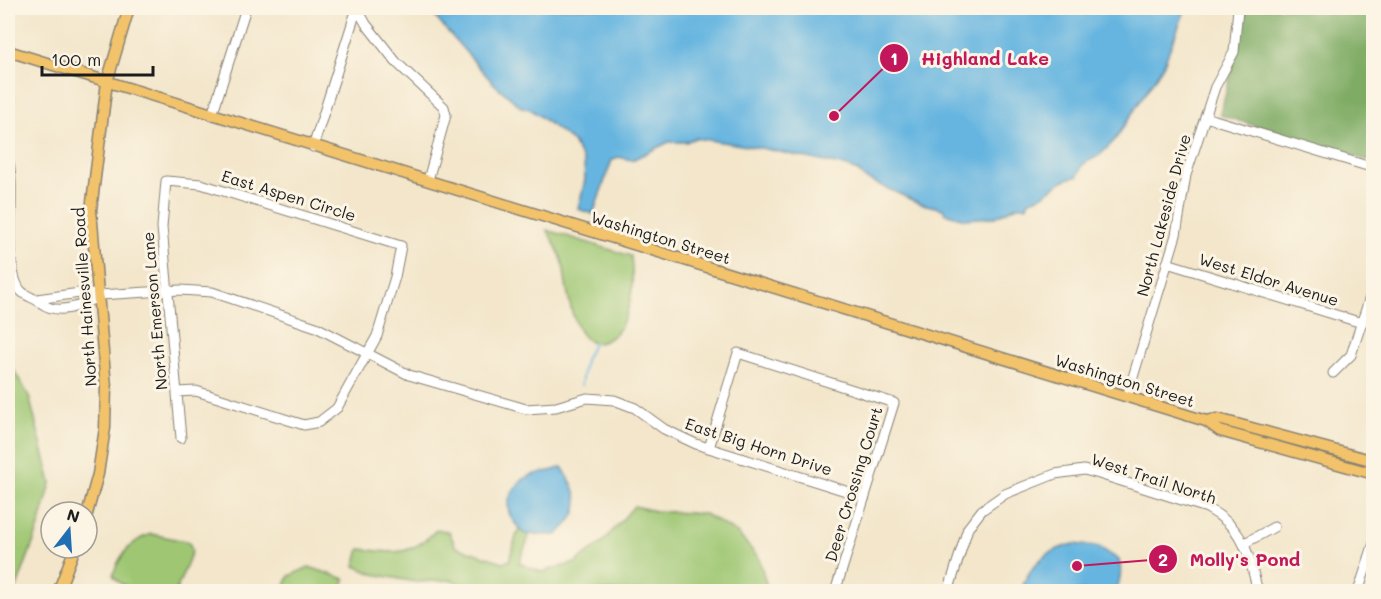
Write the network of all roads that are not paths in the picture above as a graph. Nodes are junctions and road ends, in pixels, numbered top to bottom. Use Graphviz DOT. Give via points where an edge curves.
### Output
graph roads {
  1 [pos="129,8"];
  2 [pos="246,8"];
  3 [pos="357,8"];
  4 [pos="1238,8"];
  5 [pos="8,51"];
  6 [pos="107,82"];
  7 [pos="212,115"];
  8 [pos="1205,117"];
  9 [pos="313,147"];
  10 [pos="8,159"];
  11 [pos="1374,168"];
  12 [pos="428,180"];
  13 [pos="166,181"];
  14 [pos="1167,263"];
  15 [pos="1374,285"];
  16 [pos="167,290"];
  17 [pos="99,295"];
  18 [pos="1362,323"];
  19 [pos="367,355"];
  20 [pos="1333,373"];
  21 [pos="177,392"];
  22 [pos="1126,397"];
  23 [pos="1206,421"];
  24 [pos="181,438"];
  25 [pos="709,448"];
  26 [pos="1374,461"];
  27 [pos="1374,474"];
  28 [pos="865,496"];
  29 [pos="90,500"];
  30 [pos="1274,527"];
  31 [pos="1245,543"];
  32 [pos="1374,543"];
  33 [pos="70,560"];
  34 [pos="58,591"];
  35 [pos="835,591"];
  36 [pos="948,591"];
  37 [pos="1258,591"];
  38 [pos="1359,591"];
  1 -- 6 [label="main road, North Hainesville Road"];
  2 -- 7 [label="street"];
  3 -- 9 [label="street"];
  3 -- 12 [label="street" via="396,62 444,107 446,115"];
  4 -- 8 [label="street, North Lakeside Drive" via="1234,52 1215,87"];
  5 -- 6 [label="main road, Washington Street"];
  6 -- 7 [label="main road, Washington Street"];
  6 -- 17 [label="main road, North Hainesville Road" via="91,210"];
  7 -- 9 [label="main road, Washington Street"];
  8 -- 11 [label="street"];
  8 -- 14 [label="street, North Lakeside Drive" via="1185,175 1180,218"];
  9 -- 12 [label="main road, Washington Street"];
  10 -- 17 [label="street, East Big Horn Drive" via="10,229 20,290 37,299 80,293"];
  12 -- 22 [label="main road, Washington Street"];
  13 -- 16 [label="street, North Emerson Lane" via="162,228"];
  13 -- 19 [label="street, East Aspen Circle" via="201,184 401,246 377,336"];
  14 -- 18 [label="street, West Eldor Avenue"];
  14 -- 22 [label="street, North Lakeside Drive"];
  15 -- 18 [label="street"];
  16 -- 17 [label="street, East Big Horn Drive"];
  16 -- 19 [label="street, East Big Horn Drive" via="212,292 297,319"];
  16 -- 21 [label="street, North Emerson Lane"];
  17 -- 29 [label="main road, North Hainesville Road" via="105,428"];
  18 -- 20 [label="street" via="1351,355"];
  19 -- 21 [label="street" via="337,408 327,418 310,424 292,422 196,391"];
  19 -- 25 [label="street, East Big Horn Drive" via="409,375 514,407 542,409 586,398 614,400 640,411 680,438"];
  21 -- 24 [label="street, North Emerson Lane"];
  22 -- 23 [label="main road, Washington Street"];
  23 -- 26 [label="main road, Washington Street" via="1218,419"];
  23 -- 27 [label="main road, Washington Street" via="1220,431"];
  25 -- 28 [label="street, East Big Horn Drive"];
  25 -- 28 [label="street, Deer Crossing Court" via="738,353 894,403"];
  28 -- 35 [label="street, Deer Crossing Court"];
  30 -- 31 [label="street"];
  31 -- 36 [label="street, West Trail North" via="1231,524 1207,508 1099,474 1068,471 1005,494 982,510 968,528"];
  31 -- 37 [label="street, West Trail North"];
  32 -- 38 [label="street"];
  33 -- 34 [label="main road"];
}
